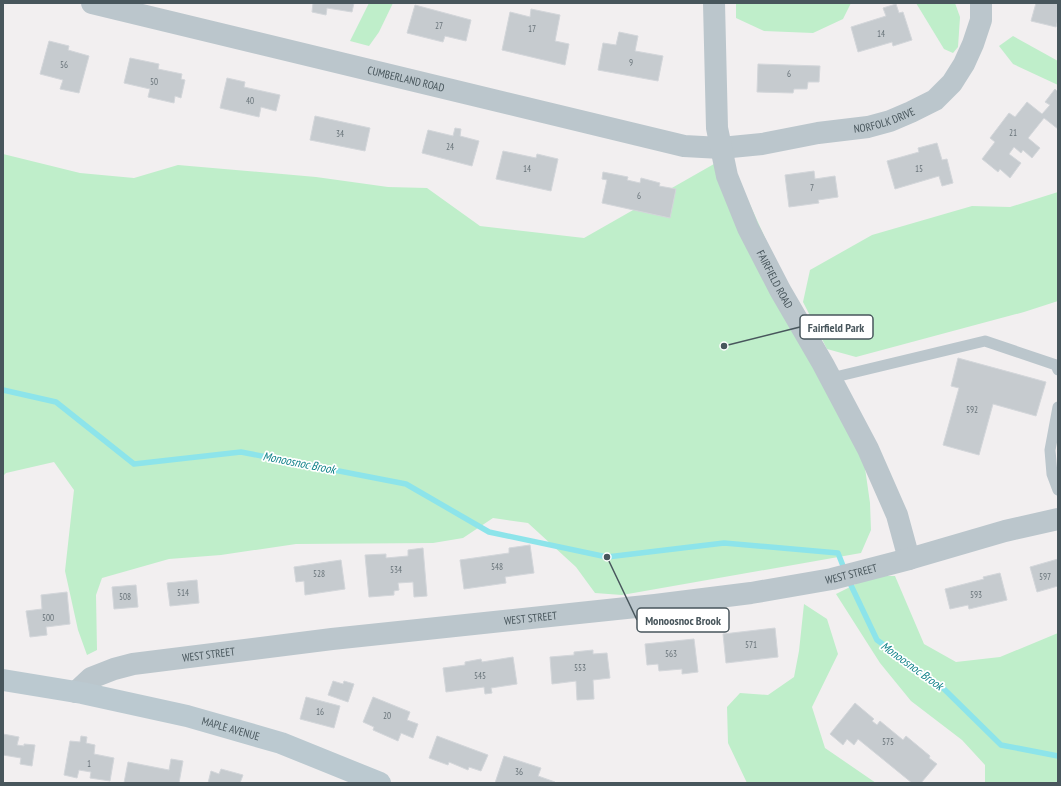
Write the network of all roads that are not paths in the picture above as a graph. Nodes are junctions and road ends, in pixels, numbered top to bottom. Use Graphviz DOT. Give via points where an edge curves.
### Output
graph roads {
  1 [pos="92,3"];
  2 [pos="714,3"];
  3 [pos="981,3"];
  4 [pos="721,148"];
  5 [pos="1058,370"];
  6 [pos="831,378"];
  7 [pos="1058,407"];
  8 [pos="1058,490"];
  9 [pos="1058,519"];
  10 [pos="909,559"];
  11 [pos="3,680"];
  12 [pos="76,692"];
  13 [pos="380,783"];
  1 -- 4 [label="street, CUMBERLAND ROAD" via="684,146"];
  2 -- 4 [label="street, FAIRFIELD ROAD" via="716,128"];
  3 -- 4 [label="street, NORFOLK DRIVE" via="981,20 964,64 952,83 935,100 890,121 868,127"];
  4 -- 6 [label="street, FAIRFIELD ROAD" via="727,176 748,228 780,290"];
  5 -- 6 [label="lane" via="1056,365 984,341"];
  6 -- 10 [label="street, FAIRFIELD ROAD" via="892,502"];
  7 -- 8 [label="lane" via="1050,450 1052,474"];
  9 -- 10 [label="street, WEST STREET" via="1005,531"];
  10 -- 12 [label="street, WEST STREET" via="832,579 751,593 332,639 133,664 91,678"];
  11 -- 12 [label="main road"];
  12 -- 13 [label="main road, MAPLE AVENUE" via="187,716 281,743"];
}
